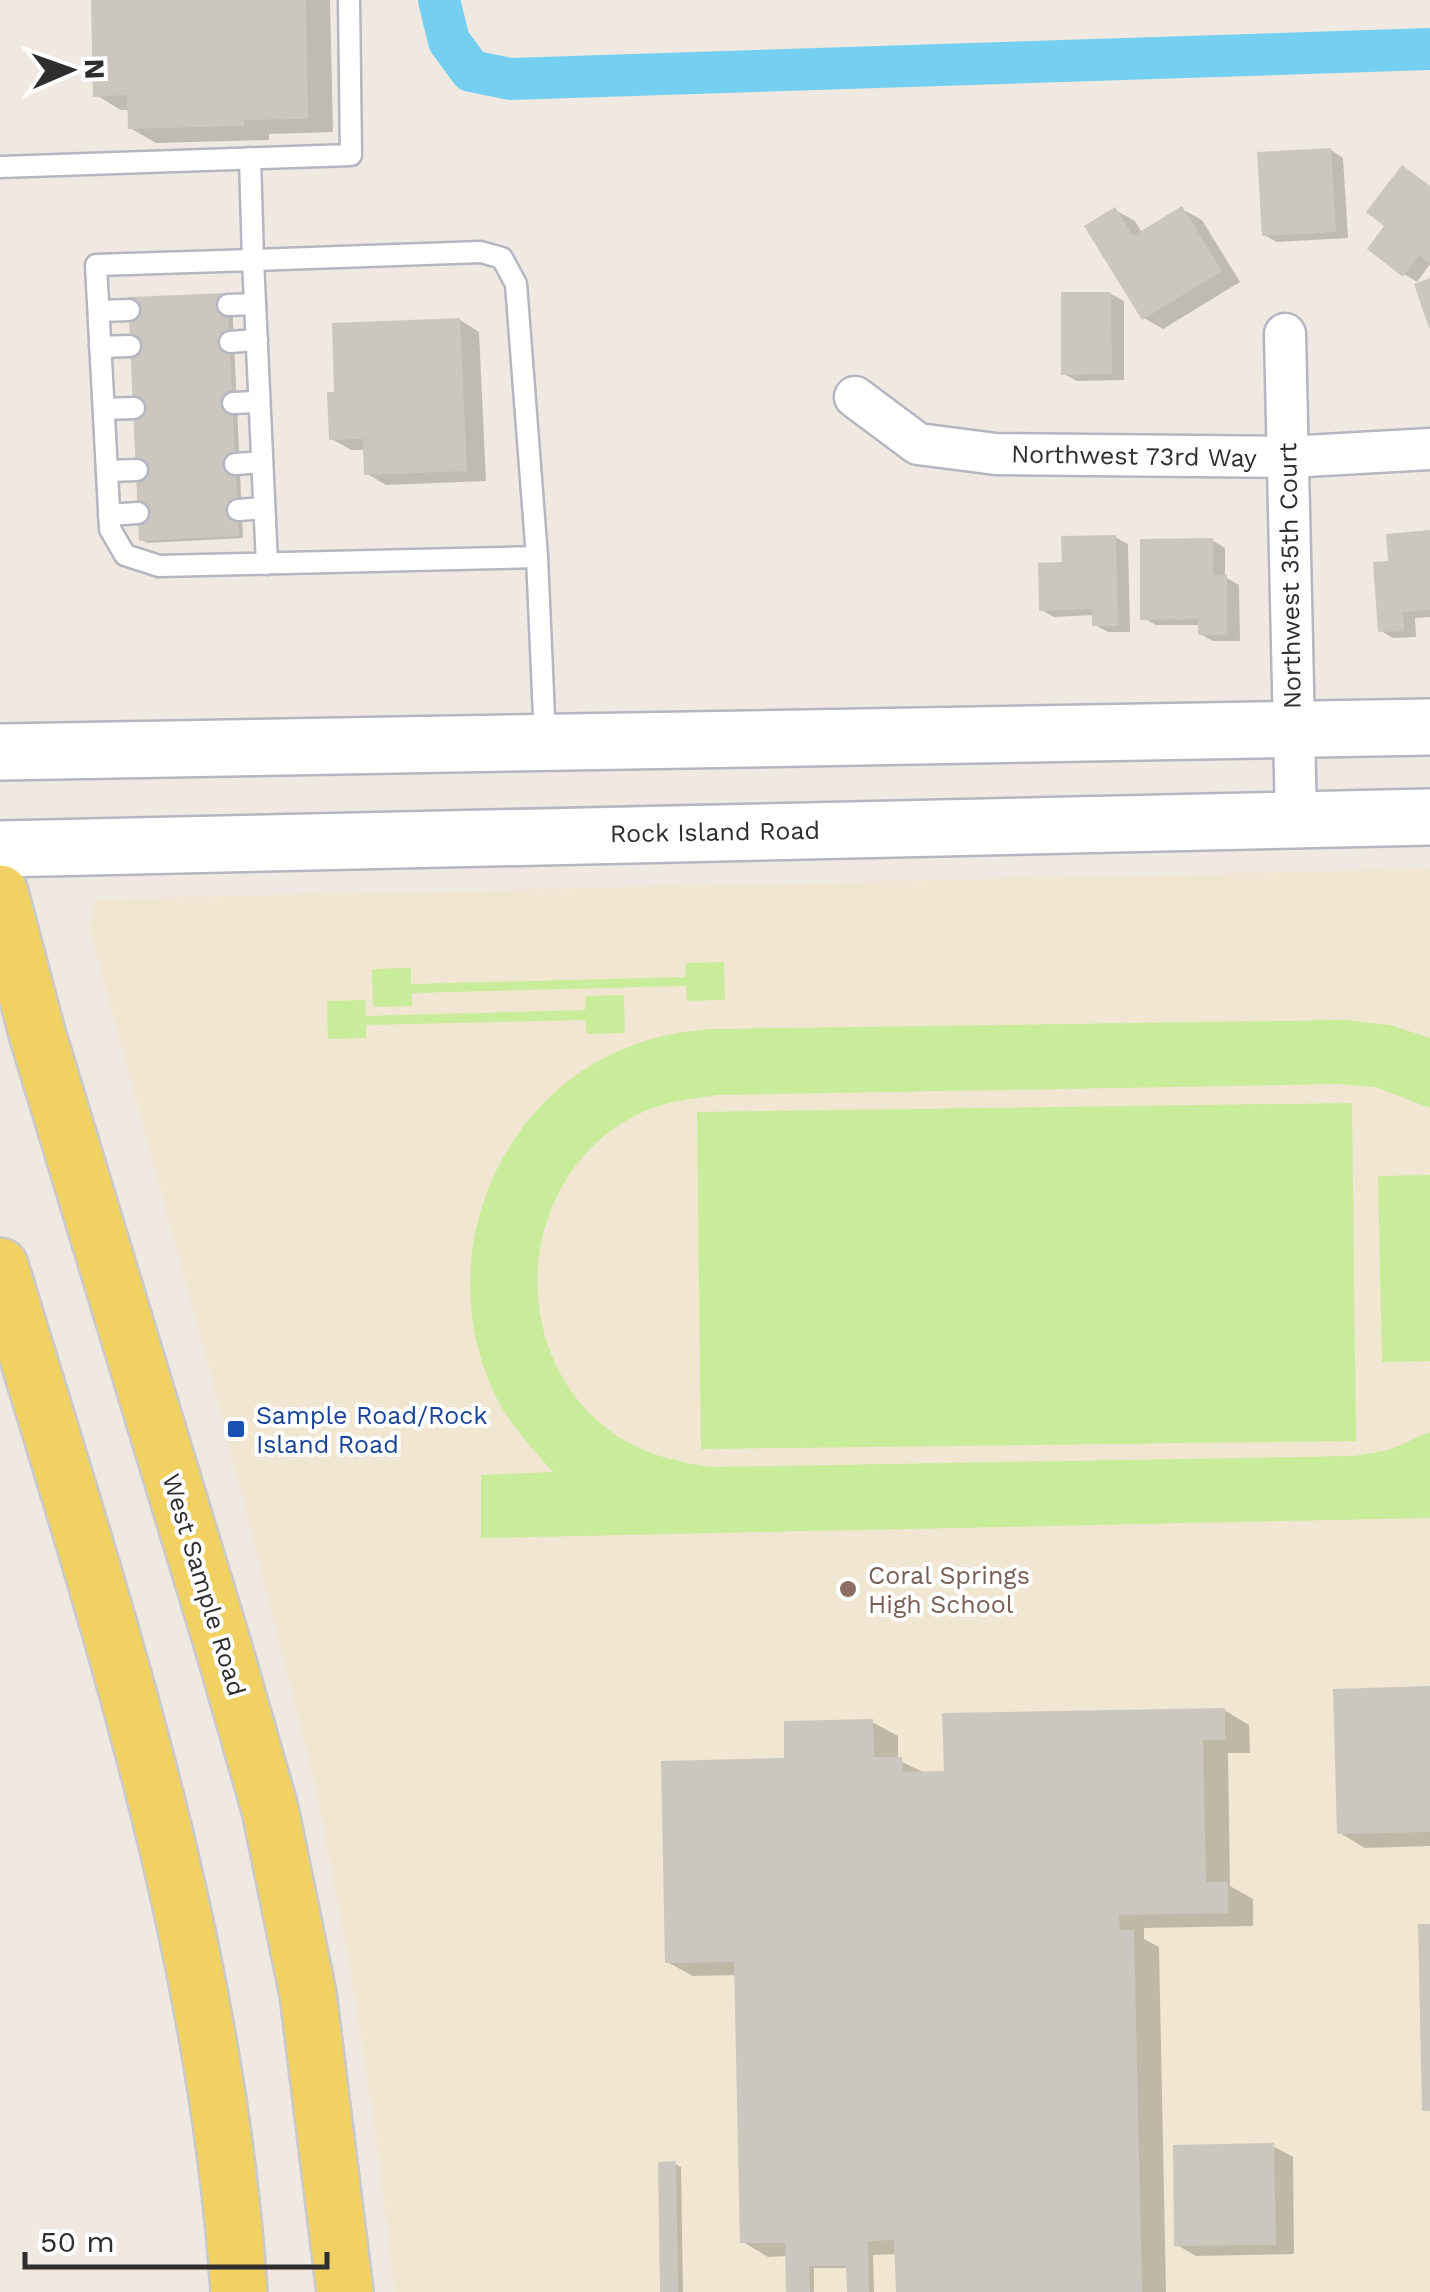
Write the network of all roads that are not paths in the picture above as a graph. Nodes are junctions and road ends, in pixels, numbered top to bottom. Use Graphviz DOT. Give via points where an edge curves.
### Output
graph roads {
  1 [pos="349,0"];
  2 [pos="250,158"];
  3 [pos="0,167"];
  4 [pos="253,260"];
  5 [pos="255,304"];
  6 [pos="228,306"];
  7 [pos="129,310"];
  8 [pos="98,311"];
  9 [pos="1285,334"];
  10 [pos="256,340"];
  11 [pos="230,342"];
  12 [pos="130,346"];
  13 [pos="100,348"];
  14 [pos="855,397"];
  15 [pos="259,402"];
  16 [pos="233,403"];
  17 [pos="134,408"];
  18 [pos="104,409"];
  19 [pos="1430,448"];
  20 [pos="1288,457"];
  21 [pos="262,462"];
  22 [pos="235,464"];
  23 [pos="137,470"];
  24 [pos="107,471"];
  25 [pos="264,508"];
  26 [pos="238,510"];
  27 [pos="138,513"];
  28 [pos="109,515"];
  29 [pos="537,557"];
  30 [pos="267,564"];
  31 [pos="1430,727"];
  32 [pos="1294,730"];
  33 [pos="545,744"];
  34 [pos="0,752"];
  35 [pos="1430,817"];
  36 [pos="1296,818"];
  37 [pos="0,849"];
  38 [pos="0,892"];
  39 [pos="0,1266"];
  40 [pos="239,2292"];
  41 [pos="345,2292"];
  1 -- 2 [label="lane" via="351,155"];
  2 -- 3 [label="lane"];
  2 -- 4 [label="lane"];
  4 -- 5 [label="lane"];
  4 -- 8 [label="lane" via="96,265"];
  4 -- 29 [label="lane" via="481,252 502,258 516,284"];
  5 -- 6 [label="lane"];
  5 -- 10 [label="lane"];
  7 -- 8 [label="lane"];
  8 -- 13 [label="lane"];
  9 -- 20 [label="street, Northwest 35th Court"];
  10 -- 11 [label="lane"];
  10 -- 15 [label="lane"];
  12 -- 13 [label="lane"];
  13 -- 18 [label="lane"];
  14 -- 20 [label="street, Northwest 73rd Way" via="918,444 996,454"];
  15 -- 16 [label="lane"];
  15 -- 21 [label="lane"];
  17 -- 18 [label="lane"];
  18 -- 24 [label="lane"];
  19 -- 20 [label="street, Northwest 73rd Way"];
  20 -- 32 [label="street, Northwest 35th Court"];
  21 -- 22 [label="lane"];
  21 -- 25 [label="lane"];
  23 -- 24 [label="lane"];
  24 -- 28 [label="lane"];
  25 -- 26 [label="lane"];
  25 -- 30 [label="lane"];
  27 -- 28 [label="lane"];
  28 -- 30 [label="lane" via="125,554 159,566"];
  29 -- 30 [label="lane"];
  29 -- 33 [label="lane"];
  31 -- 32 [label="main road"];
  32 -- 33 [label="main road"];
  32 -- 36 [label="street, Northwest 35th Court"];
  33 -- 34 [label="main road"];
  35 -- 36 [label="main road, Rock Island Road"];
  36 -- 37 [label="main road, Rock Island Road"];
  38 -- 41 [label="main road, West Sample Road" via="270,1809 308,1994"];
  39 -- 40 [label="main road" via="127,1683 178,1883 215,2093"];
}
